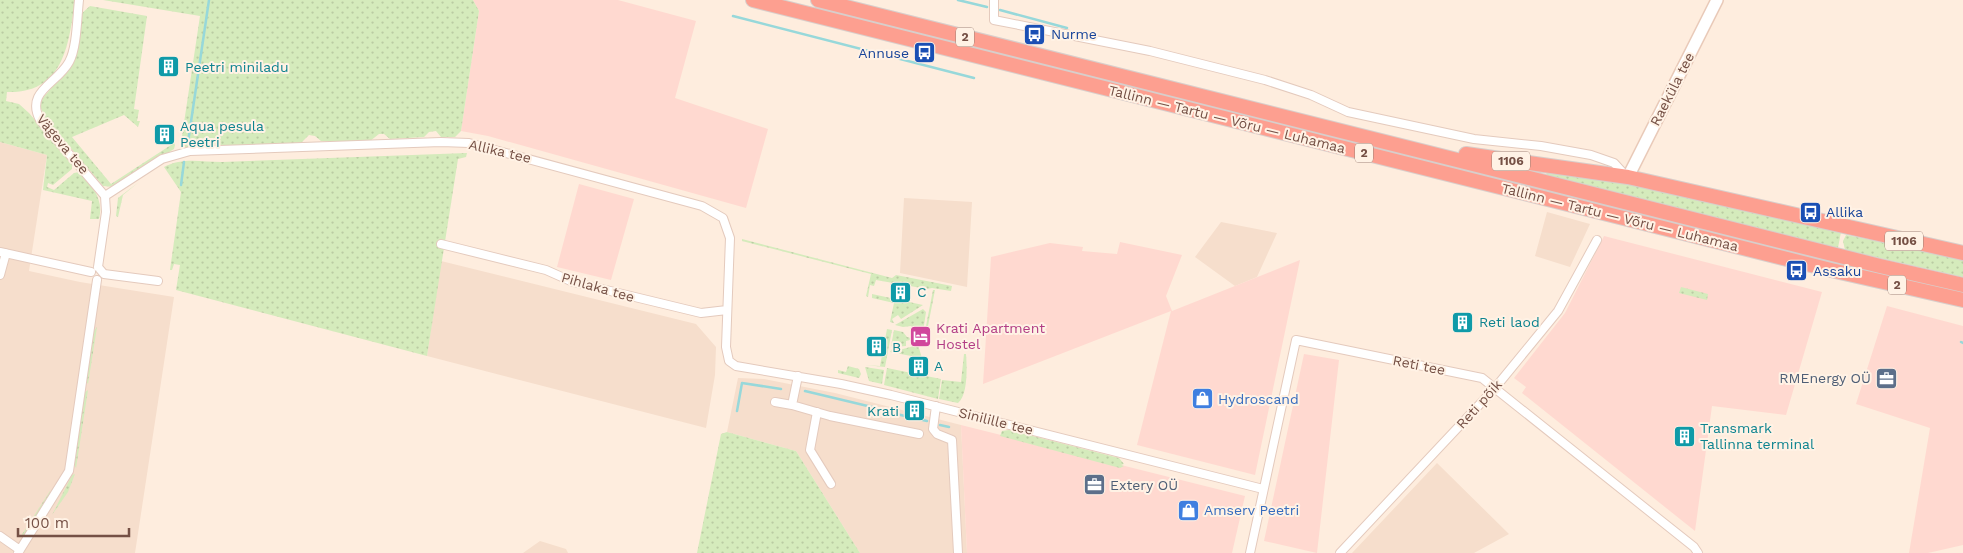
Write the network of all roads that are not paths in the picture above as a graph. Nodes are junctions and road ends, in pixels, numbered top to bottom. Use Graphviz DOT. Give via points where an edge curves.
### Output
graph roads {
  1 [pos="79,0"];
  2 [pos="753,0"];
  3 [pos="818,0"];
  4 [pos="994,0"];
  5 [pos="1717,0"];
  6 [pos="1394,144"];
  7 [pos="1628,177"];
  8 [pos="105,196"];
  9 [pos="1597,240"];
  10 [pos="441,244"];
  11 [pos="3,253"];
  12 [pos="1963,253"];
  13 [pos="98,267"];
  14 [pos="91,272"];
  15 [pos="104,274"];
  16 [pos="0,275"];
  17 [pos="96,280"];
  18 [pos="158,281"];
  19 [pos="1963,285"];
  20 [pos="1963,300"];
  21 [pos="727,310"];
  22 [pos="729,361"];
  23 [pos="798,376"];
  24 [pos="1495,388"];
  25 [pos="775,402"];
  26 [pos="792,405"];
  27 [pos="936,406"];
  28 [pos="817,412"];
  29 [pos="919,434"];
  30 [pos="831,484"];
  31 [pos="1263,489"];
  32 [pos="0,536"];
  33 [pos="19,552"];
  34 [pos="958,553"];
  35 [pos="1250,553"];
  36 [pos="1340,553"];
  37 [pos="1698,553"];
  1 -- 8 [label="street, Vägeva tee" via="69,61 38,96 34,109"];
  2 -- 20 [label="highway, Tallinn — Tartu — Võru — Luhamaa / 2" via="1823,268"];
  3 -- 6 [label="highway, Tallinn — Tartu — Võru — Luhamaa / 2"];
  4 -- 7 [label="street" via="994,20 1150,51 1246,75 1310,95 1348,112 1474,140 1541,146 1591,155 1614,163"];
  5 -- 7 [label="street, Raeküla tee"];
  6 -- 7 [label="highway, 1106" via="1416,143 1464,154"];
  6 -- 19 [label="highway, Tallinn — Tartu — Võru — Luhamaa / 2"];
  7 -- 12 [label="highway, 1106"];
  8 -- 13 [label="street" via="106,212"];
  8 -- 21 [label="street, Allika tee" via="162,159 190,151 469,142 702,206 717,213 726,223 730,238"];
  9 -- 24 [label="street, Reti põik" via="1558,311"];
  10 -- 21 [label="street, Pihlaka tee" via="546,270 590,287 701,314"];
  11 -- 14 [label="street"];
  11 -- 16 [label="street"];
  13 -- 14 [label="street"];
  13 -- 15 [label="street"];
  14 -- 17 [label="street"];
  15 -- 17 [label="street"];
  15 -- 18 [label="street"];
  17 -- 33 [label="street" via="69,471"];
  21 -- 22 [label="street, Allika tee"];
  22 -- 23 [label="street, Sinilille tee" via="745,368"];
  23 -- 26 [label="street"];
  23 -- 27 [label="street, Sinilille tee"];
  24 -- 31 [label="street, Reti tee" via="1482,378 1296,340"];
  24 -- 36 [label="street, Reti põik"];
  24 -- 37 [label="street, Reti tee"];
  25 -- 26 [label="street"];
  26 -- 28 [label="street"];
  27 -- 31 [label="street, Sinilille tee"];
  27 -- 34 [label="street" via="933,429 952,440"];
  28 -- 29 [label="street"];
  28 -- 30 [label="street" via="810,450"];
  31 -- 35 [label="street, Reti tee"];
  32 -- 33 [label="street"];
}
